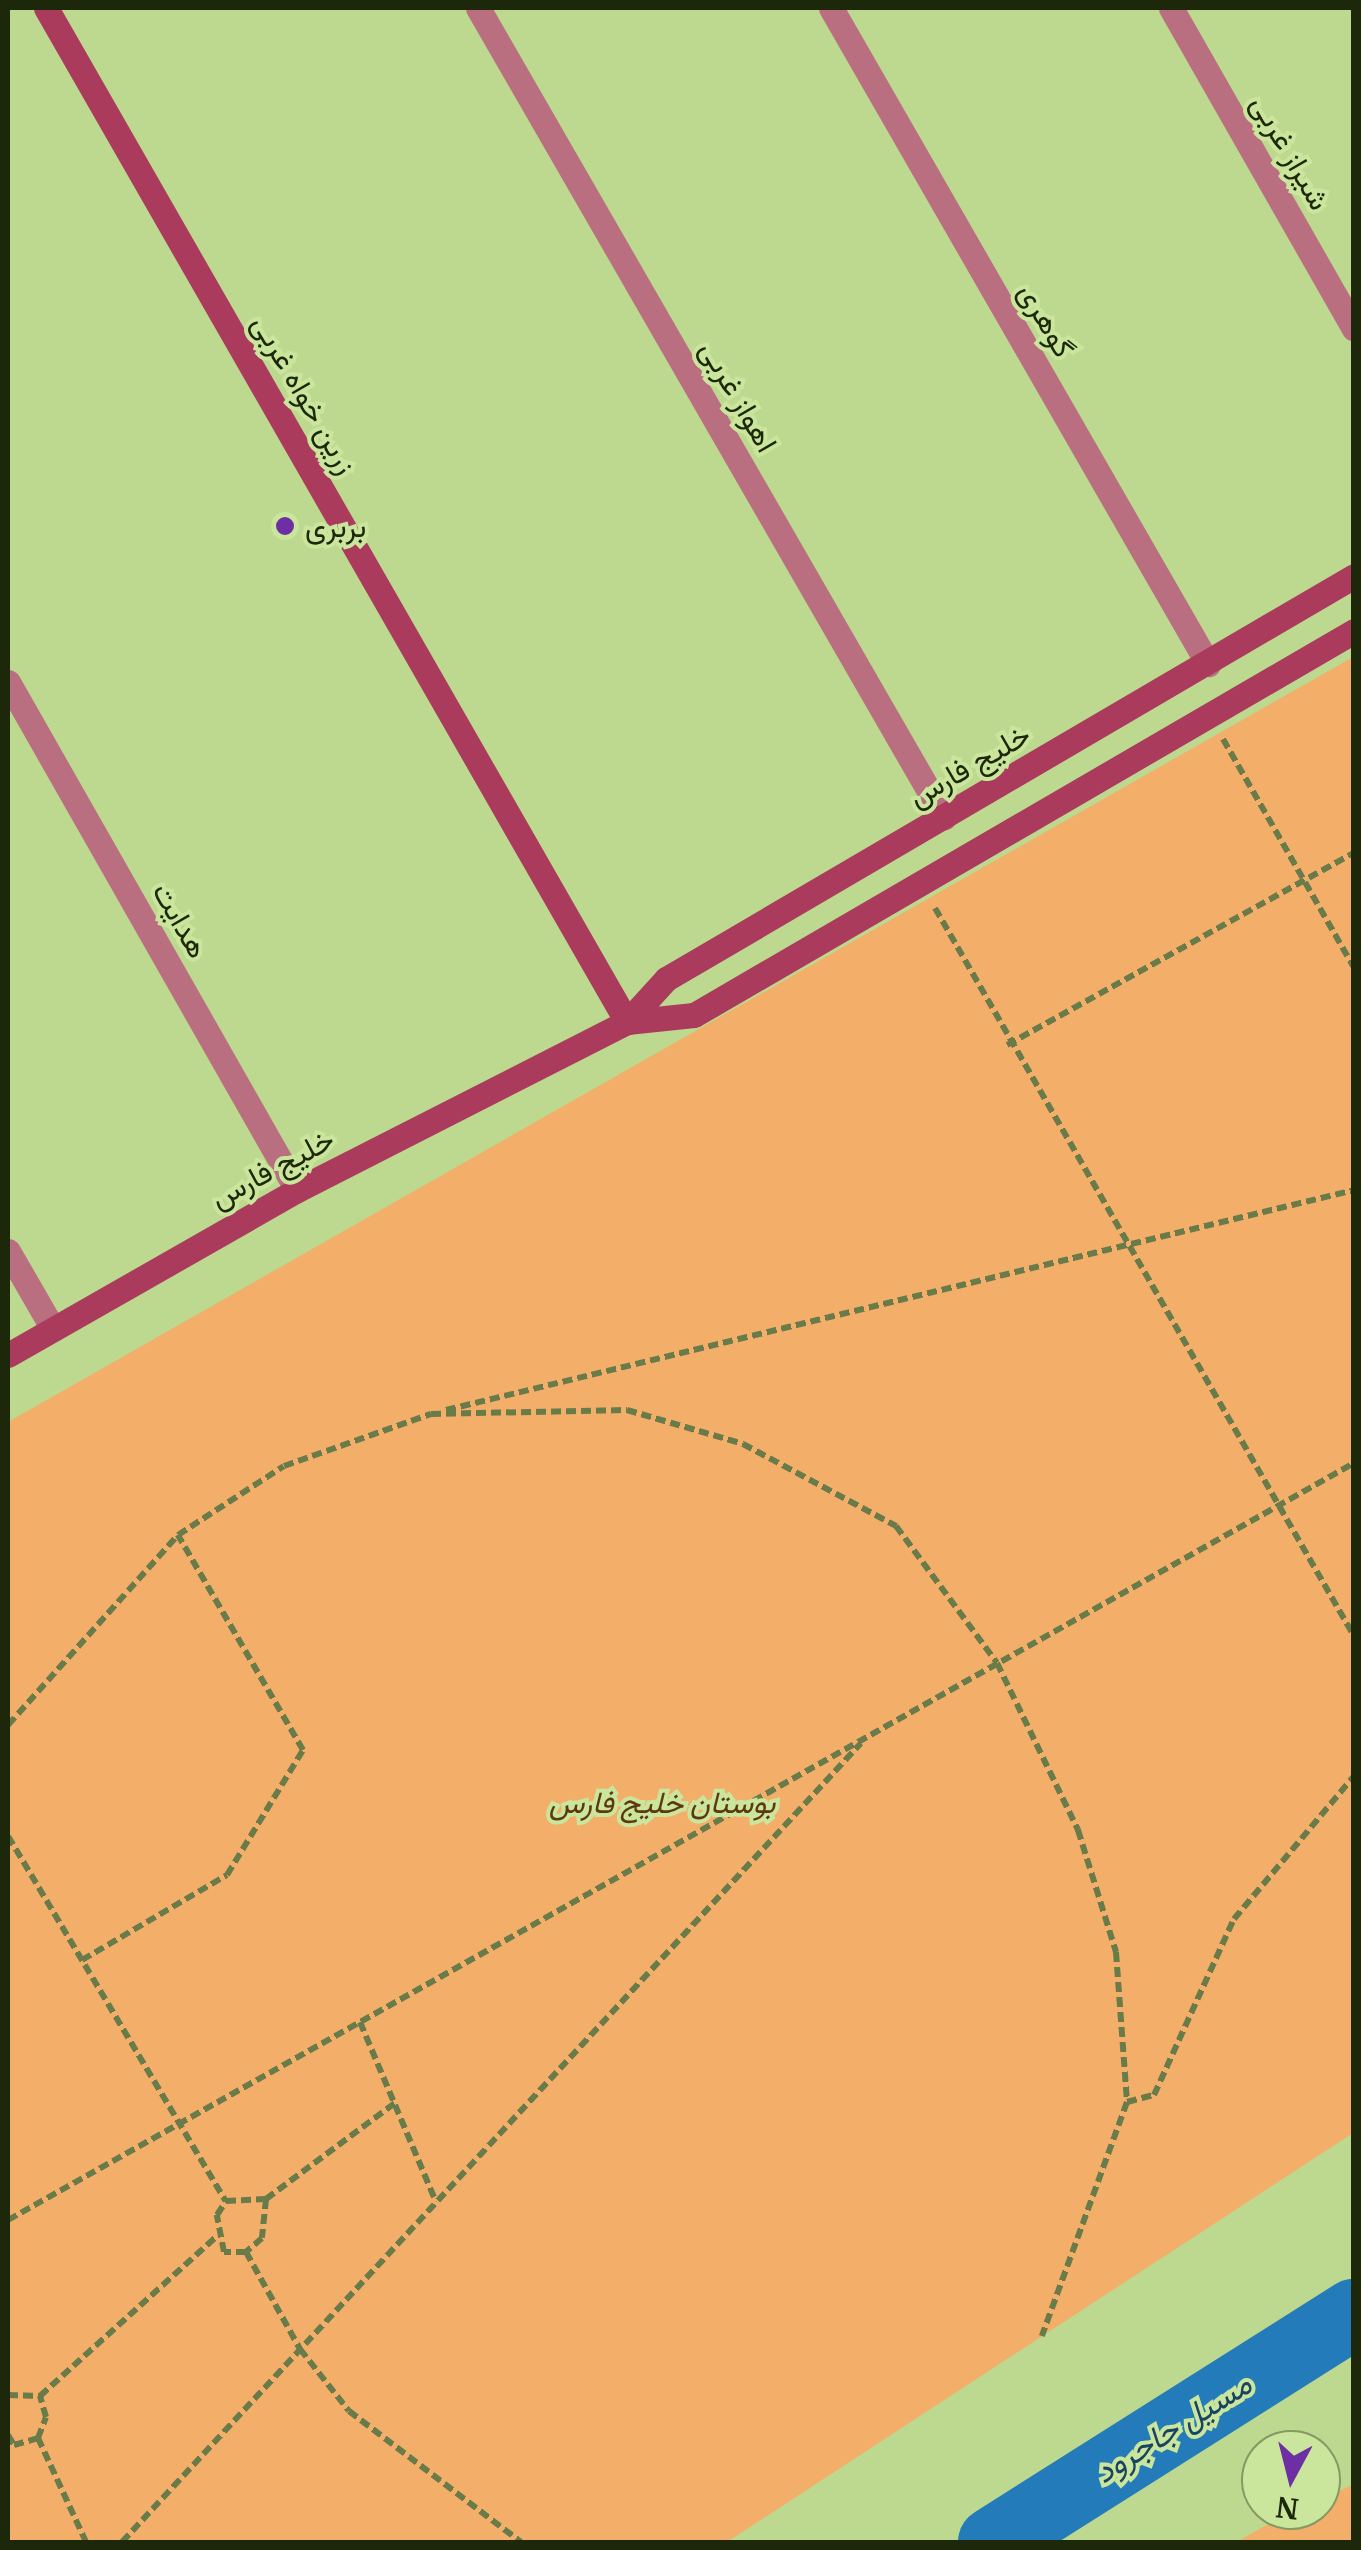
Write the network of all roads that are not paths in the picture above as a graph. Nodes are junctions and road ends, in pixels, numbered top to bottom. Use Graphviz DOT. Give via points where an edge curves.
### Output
graph roads {
  1 [pos="46,8"];
  2 [pos="478,8"];
  3 [pos="831,8"];
  4 [pos="1171,8"];
  5 [pos="1354,329"];
  6 [pos="1354,576"];
  7 [pos="1354,631"];
  8 [pos="1208,664"];
  9 [pos="8,682"];
  10 [pos="944,817"];
  11 [pos="627,1022"];
  12 [pos="297,1190"];
  13 [pos="8,1251"];
  14 [pos="53,1328"];
  15 [pos="8,1354"];
  1 -- 11 [label="main road, زرین خواه غربی"];
  2 -- 10 [label="street, اهواز غربی"];
  3 -- 8 [label="street, گوهری"];
  4 -- 5 [label="street, شیراز غربی"];
  6 -- 8 [label="main road, خلیج فارس"];
  7 -- 11 [label="main road, خلیج فارس" via="694,1015"];
  8 -- 10 [label="main road, خلیج فارس"];
  9 -- 12 [label="street, هدایت"];
  10 -- 11 [label="main road, خلیج فارس" via="666,979"];
  11 -- 12 [label="main road, خلیج فارس"];
  12 -- 14 [label="main road, خلیج فارس"];
  13 -- 14 [label="street"];
  14 -- 15 [label="main road, خلیج فارس"];
}
